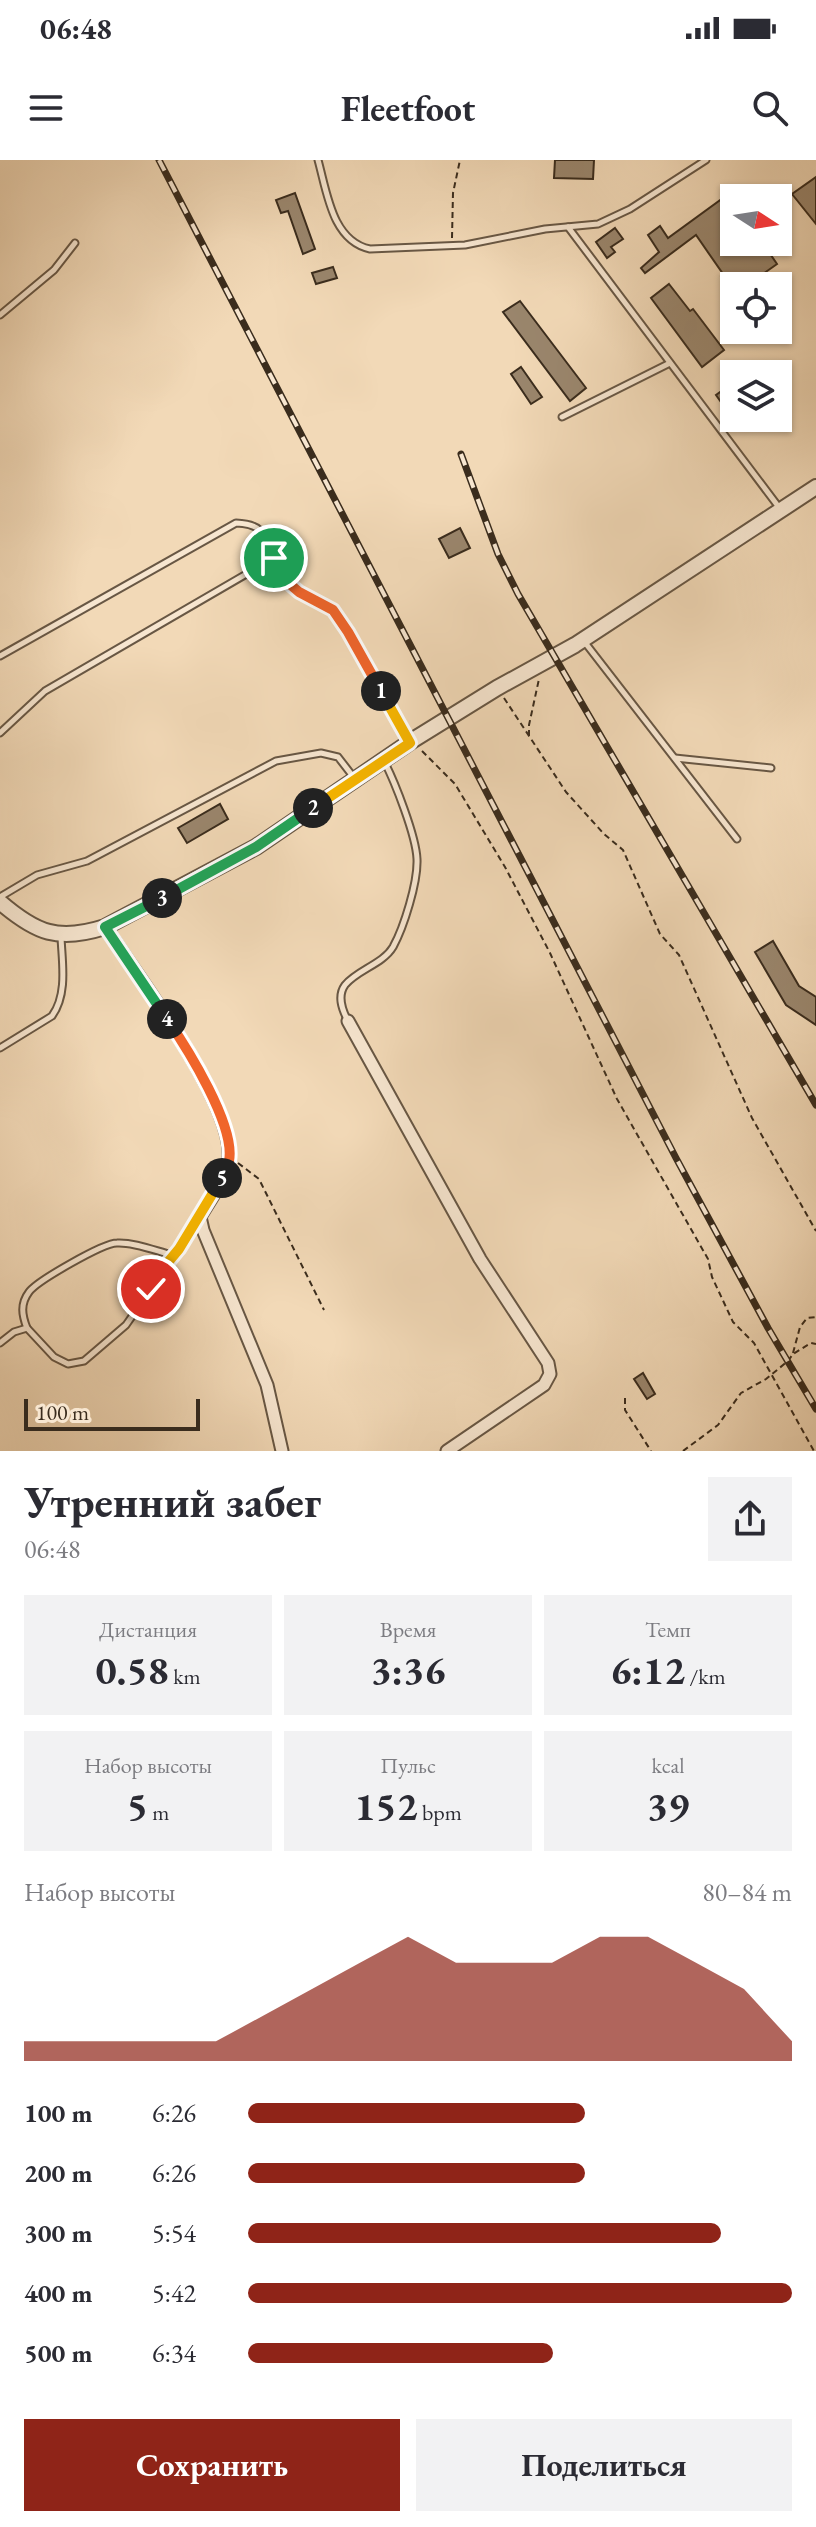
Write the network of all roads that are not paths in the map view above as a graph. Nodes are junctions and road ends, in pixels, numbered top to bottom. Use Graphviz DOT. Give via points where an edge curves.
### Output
graph roads {
  1 [pos="318,160"];
  2 [pos="706,160"];
  3 [pos="568,227"];
  4 [pos="75,243"];
  5 [pos="0,315"];
  6 [pos="670,363"];
  7 [pos="562,417"];
  8 [pos="816,487"];
  9 [pos="781,511"];
  10 [pos="274,558"];
  11 [pos="583,640"];
  12 [pos="0,656"];
  13 [pos="0,733"];
  14 [pos="412,742"];
  15 [pos="674,758"];
  16 [pos="383,760"];
  17 [pos="771,768"];
  18 [pos="355,779"];
  19 [pos="737,839"];
  20 [pos="0,899"];
  21 [pos="105,927"];
  22 [pos="61,935"];
  23 [pos="348,1021"];
  24 [pos="0,1048"];
  25 [pos="200,1217"];
  26 [pos="172,1255"];
  27 [pos="27,1328"];
  28 [pos="0,1343"];
  29 [pos="282,1451"];
  30 [pos="447,1451"];
  1 -- 3 [label="lane" via="336,221 348,239 362,247 452,245"];
  2 -- 3 [label="lane" via="630,209 598,224"];
  3 -- 6 [label="lane"];
  4 -- 5 [label="lane" via="54,270"];
  6 -- 7 [label="lane"];
  6 -- 9 [label="lane"];
  8 -- 9 [label="street"];
  9 -- 11 [label="street"];
  10 -- 12 [label="lane" via="261,529 236,523"];
  10 -- 13 [label="lane" via="45,691"];
  10 -- 14 [label="lane" via="285,580 333,610"];
  11 -- 14 [label="street"];
  11 -- 15 [label="lane"];
  14 -- 16 [label="street"];
  15 -- 17 [label="lane"];
  15 -- 19 [label="lane"];
  16 -- 18 [label="street"];
  16 -- 23 [label="lane" via="417,856 416,876 392,950 344,986 340,1004"];
  18 -- 20 [label="lane" via="338,757 321,753 276,761 87,861 37,875"];
  18 -- 21 [label="street" via="256,847"];
  20 -- 22 [label="street" via="22,921"];
  21 -- 22 [label="street"];
  21 -- 25 [label="street" via="175,1030 222,1115 229,1160"];
  22 -- 24 [label="lane" via="63,989 58,1008"];
  23 -- 30 [label="street" via="480,1259 548,1363 544,1385"];
  25 -- 26 [label="lane"];
  25 -- 29 [label="street" via="267,1385"];
  26 -- 27 [label="lane" via="117,1242 101,1247 30,1290 22,1315"];
  26 -- 27 [label="lane" via="126,1325 84,1361 68,1364 54,1357"];
  27 -- 28 [label="lane"];
}
